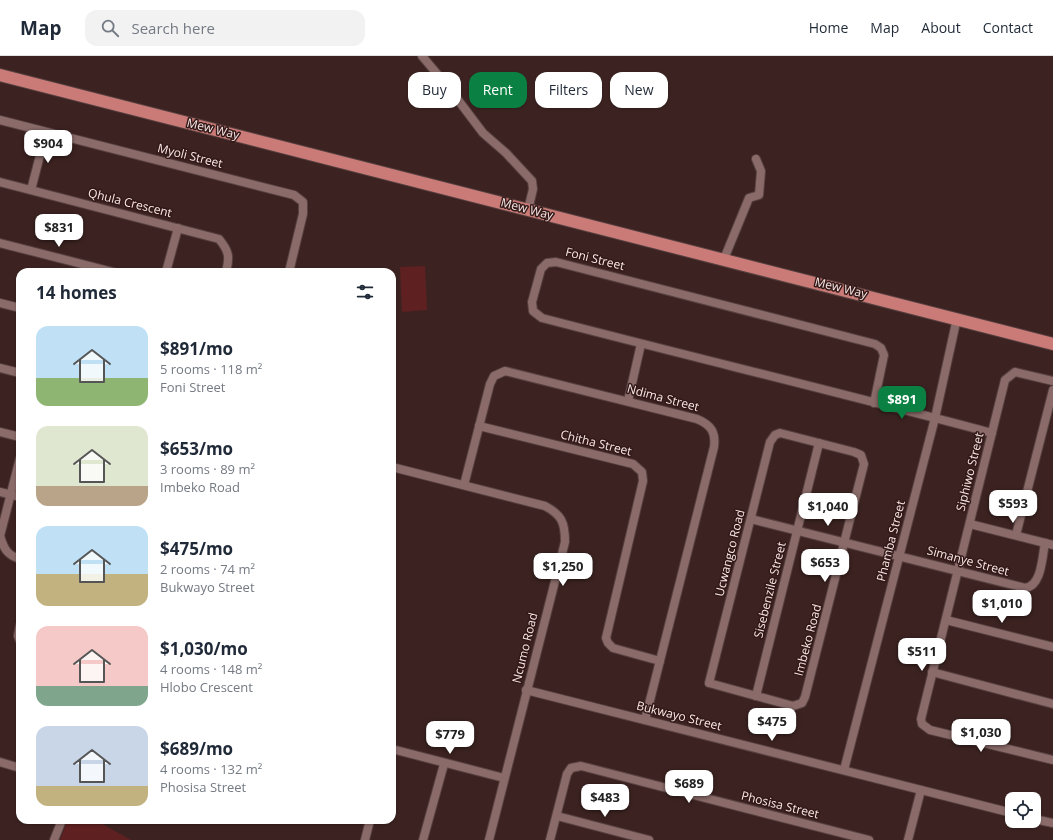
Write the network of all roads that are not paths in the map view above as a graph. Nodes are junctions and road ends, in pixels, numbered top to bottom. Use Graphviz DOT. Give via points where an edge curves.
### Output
graph roads {
  1 [pos="422,56"];
  2 [pos="0,75"];
  3 [pos="0,120"];
  4 [pos="46,132"];
  5 [pos="756,159"];
  6 [pos="0,182"];
  7 [pos="31,190"];
  8 [pos="528,210"];
  9 [pos="178,228"];
  10 [pos="0,243"];
  11 [pos="724,259"];
  12 [pos="97,268"];
  13 [pos="167,268"];
  14 [pos="227,268"];
  15 [pos="290,268"];
  16 [pos="0,303"];
  17 [pos="16,307"];
  18 [pos="957,318"];
  19 [pos="641,344"];
  20 [pos="1053,344"];
  21 [pos="0,368"];
  22 [pos="16,372"];
  23 [pos="1053,382"];
  24 [pos="1053,390"];
  25 [pos="628,401"];
  26 [pos="874,403"];
  27 [pos="935,418"];
  28 [pos="479,426"];
  29 [pos="0,432"];
  30 [pos="780,433"];
  31 [pos="992,433"];
  32 [pos="16,436"];
  33 [pos="819,443"];
  34 [pos="396,468"];
  35 [pos="16,474"];
  36 [pos="464,485"];
  37 [pos="0,492"];
  38 [pos="11,495"];
  39 [pos="16,496"];
  40 [pos="751,519"];
  41 [pos="970,524"];
  42 [pos="798,530"];
  43 [pos="1016,535"];
  44 [pos="845,542"];
  45 [pos="1049,544"];
  46 [pos="899,556"];
  47 [pos="16,558"];
  48 [pos="958,570"];
  49 [pos="946,620"];
  50 [pos="1053,647"];
  51 [pos="660,661"];
  52 [pos="932,672"];
  53 [pos="709,683"];
  54 [pos="526,690"];
  55 [pos="756,696"];
  56 [pos="1053,704"];
  57 [pos="645,720"];
  58 [pos="396,750"];
  59 [pos="1053,760"];
  60 [pos="0,762"];
  61 [pos="444,764"];
  62 [pos="16,767"];
  63 [pos="844,770"];
  64 [pos="504,778"];
  65 [pos="920,790"];
  66 [pos="1005,811"];
  67 [pos="557,816"];
  68 [pos="1041,821"];
  69 [pos="60,824"];
  70 [pos="369,824"];
  71 [pos="1053,824"];
  72 [pos="54,840"];
  73 [pos="365,840"];
  74 [pos="423,840"];
  75 [pos="489,840"];
  76 [pos="550,840"];
  77 [pos="649,840"];
  78 [pos="869,840"];
  79 [pos="908,840"];
  1 -- 8 [label="street" via="483,133 532,181 533,189"];
  2 -- 8 [label="main road, Mew Way"];
  3 -- 4 [label="street, Myoli Street"];
  4 -- 7 [label="street"];
  4 -- 15 [label="street, Myoli Street" via="294,195 303,202 303,214"];
  5 -- 11 [label="street" via="761,171 759,195 749,198"];
  6 -- 7 [label="street, Qhula Crescent"];
  7 -- 9 [label="street, Qhula Crescent"];
  8 -- 11 [label="main road, Mew Way"];
  9 -- 13 [label="street"];
  9 -- 14 [label="street, Qhula Crescent" via="219,239 227,249"];
  10 -- 12 [label="street"];
  11 -- 18 [label="main road, Mew Way"];
  16 -- 17 [label="street"];
  18 -- 20 [label="main road, Mew Way"];
  18 -- 27 [label="street, Phamba Street"];
  19 -- 25 [label="street"];
  19 -- 26 [label="street, Foni Street"];
  19 -- 26 [label="street, Foni Street" via="539,317 533,311 532,302 541,269 547,263 556,262 875,344 881,348 884,355"];
  21 -- 22 [label="street"];
  23 -- 31 [label="street, Siphiwo Street" via="1015,372 1010,374 1005,380"];
  24 -- 43 [label="street"];
  25 -- 28 [label="street, Ndima Street" via="505,371 492,379"];
  25 -- 51 [label="street, Ndima Street" via="697,419 707,423 714,433 714,447"];
  26 -- 27 [label="street, Foni Street"];
  27 -- 31 [label="street, Foni Street"];
  27 -- 46 [label="street, Phamba Street"];
  28 -- 36 [label="street, Ndima Street"];
  28 -- 51 [label="street, Chitha Street" via="633,464 642,472 644,481 606,638 613,648"];
  29 -- 32 [label="street"];
  30 -- 33 [label="street, Imbeko Road"];
  30 -- 40 [label="street, Ucwangco Road" via="770,442"];
  31 -- 41 [label="street, Siphiwo Street"];
  33 -- 42 [label="street, Sisebenzile Street"];
  33 -- 44 [label="street, Imbeko Road" via="854,452 861,455 864,460"];
  34 -- 36 [label="street, Ncumo Road"];
  35 -- 38 [label="street"];
  36 -- 54 [label="street, Ncumo Road" via="545,506 557,513 565,528 565,542"];
  37 -- 38 [label="street"];
  38 -- 39 [label="street"];
  38 -- 47 [label="street" via="0,536 3,547 10,556"];
  40 -- 42 [label="street, Simanye Street"];
  40 -- 53 [label="street, Ucwangco Road"];
  41 -- 43 [label="street"];
  41 -- 48 [label="street, Siphiwo Street"];
  42 -- 44 [label="street, Simanye Street"];
  42 -- 55 [label="street, Sisebenzile Street"];
  43 -- 45 [label="street"];
  44 -- 46 [label="street, Simanye Street"];
  44 -- 55 [label="street, Imbeko Road" via="803,701 793,706"];
  45 -- 48 [label="street, Simanye Street" via="1037,580 1028,588"];
  46 -- 48 [label="street, Simanye Street"];
  46 -- 63 [label="street, Phamba Street"];
  48 -- 49 [label="street, Siphiwo Street"];
  49 -- 50 [label="street"];
  49 -- 52 [label="street, Siphiwo Street"];
  51 -- 57 [label="street, Ndima Street"];
  52 -- 56 [label="street"];
  52 -- 59 [label="street, Siphiwo Street" via="921,715 922,724 926,728"];
  53 -- 55 [label="street, Imbeko Road"];
  54 -- 57 [label="street, Bukwayo Street"];
  54 -- 64 [label="street, Ncumo Road"];
  57 -- 63 [label="street, Bukwayo Street"];
  58 -- 61 [label="street"];
  60 -- 62 [label="street"];
  61 -- 64 [label="street"];
  61 -- 74 [label="street"];
  63 -- 65 [label="street, Bukwayo Street"];
  64 -- 75 [label="street, Ncumo Road"];
  65 -- 66 [label="street, Bukwayo Street"];
  65 -- 79 [label="street"];
  67 -- 76 [label="street, Phosisa Street"];
  67 -- 77 [label="street"];
  67 -- 78 [label="street, Phosisa Street" via="567,774 571,768 581,766"];
  68 -- 71 [label="street"];
  69 -- 72 [label="street"];
  70 -- 73 [label="street"];
}
